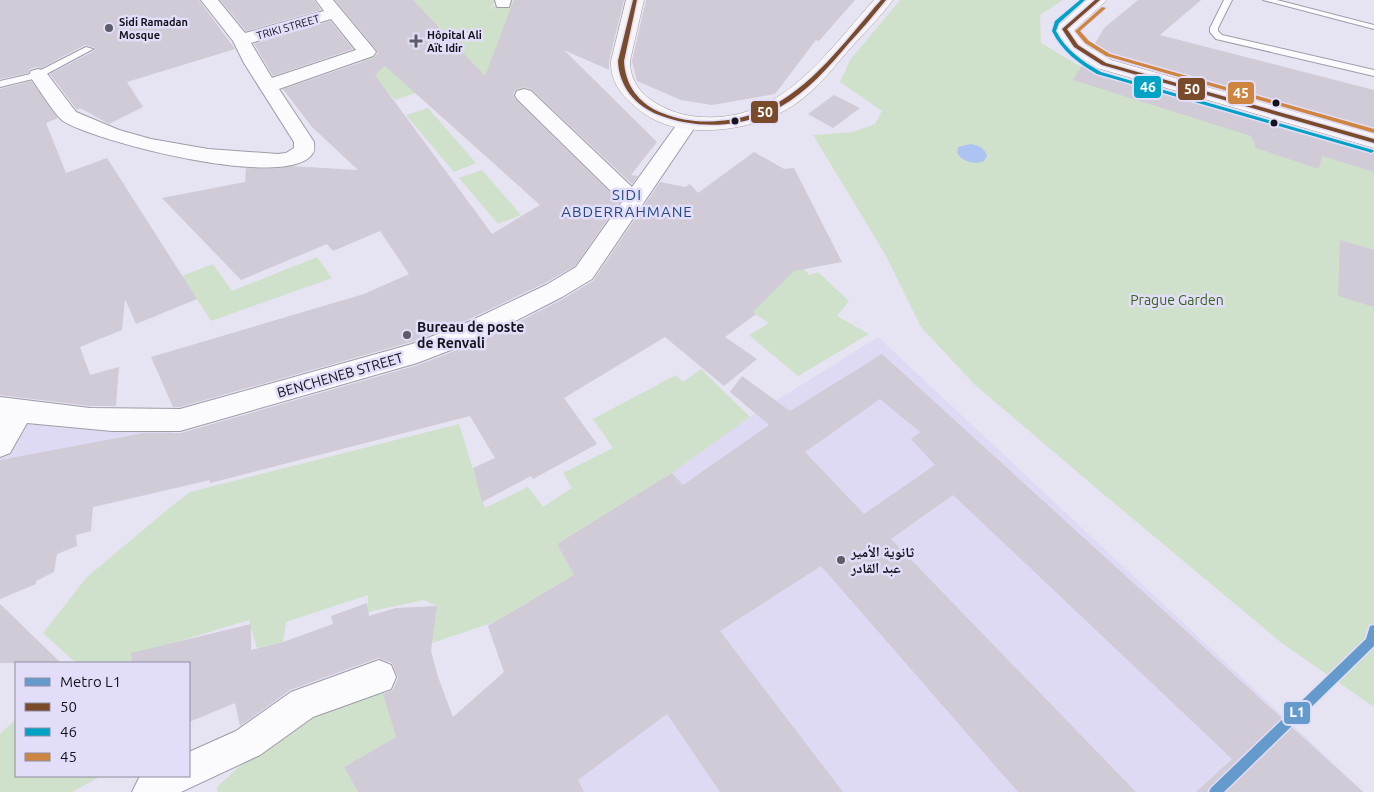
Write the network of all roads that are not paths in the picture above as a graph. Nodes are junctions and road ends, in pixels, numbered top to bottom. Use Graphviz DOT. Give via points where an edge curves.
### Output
graph roads {
  1 [pos="209,0"];
  2 [pos="324,0"];
  3 [pos="635,0"];
  4 [pos="884,0"];
  5 [pos="1098,0"];
  6 [pos="1228,0"];
  7 [pos="1267,0"];
  8 [pos="335,14"];
  9 [pos="1374,28"];
  10 [pos="241,40"];
  11 [pos="89,49"];
  12 [pos="1374,74"];
  13 [pos="38,75"];
  14 [pos="0,84"];
  15 [pos="268,86"];
  16 [pos="524,95"];
  17 [pos="687,124"];
  18 [pos="1374,141"];
  19 [pos="634,201"];
  20 [pos="10,410"];
  21 [pos="0,445"];
  22 [pos="379,677"];
  23 [pos="190,770"];
  24 [pos="174,777"];
  25 [pos="150,792"];
  1 -- 10 [label="street"];
  2 -- 8 [label="street"];
  3 -- 17 [label="street" via="620,64 622,79 651,110"];
  4 -- 17 [label="street" via="799,93 780,105 748,118"];
  5 -- 18 [label="street" via="1064,29 1069,40 1080,50 1104,64"];
  6 -- 12 [label="lane" via="1214,28 1220,37"];
  7 -- 9 [label="lane"];
  8 -- 10 [label="street, TRIKI STREET"];
  8 -- 15 [label="street" via="367,52"];
  10 -- 15 [label="street"];
  11 -- 13 [label="lane"];
  13 -- 14 [label="lane"];
  13 -- 15 [label="street" via="68,116 112,134 208,156 291,159 304,151 304,142"];
  16 -- 19 [label="street"];
  17 -- 19 [label="street, BENCHENEB STREET"];
  19 -- 20 [label="street, BENCHENEB STREET" via="578,277 433,348 180,420 100,420"];
  20 -- 21 [label="street"];
  22 -- 23 [label="street" via="303,704 248,743"];
  24 -- 25 [label="street" via="152,787"];
}
